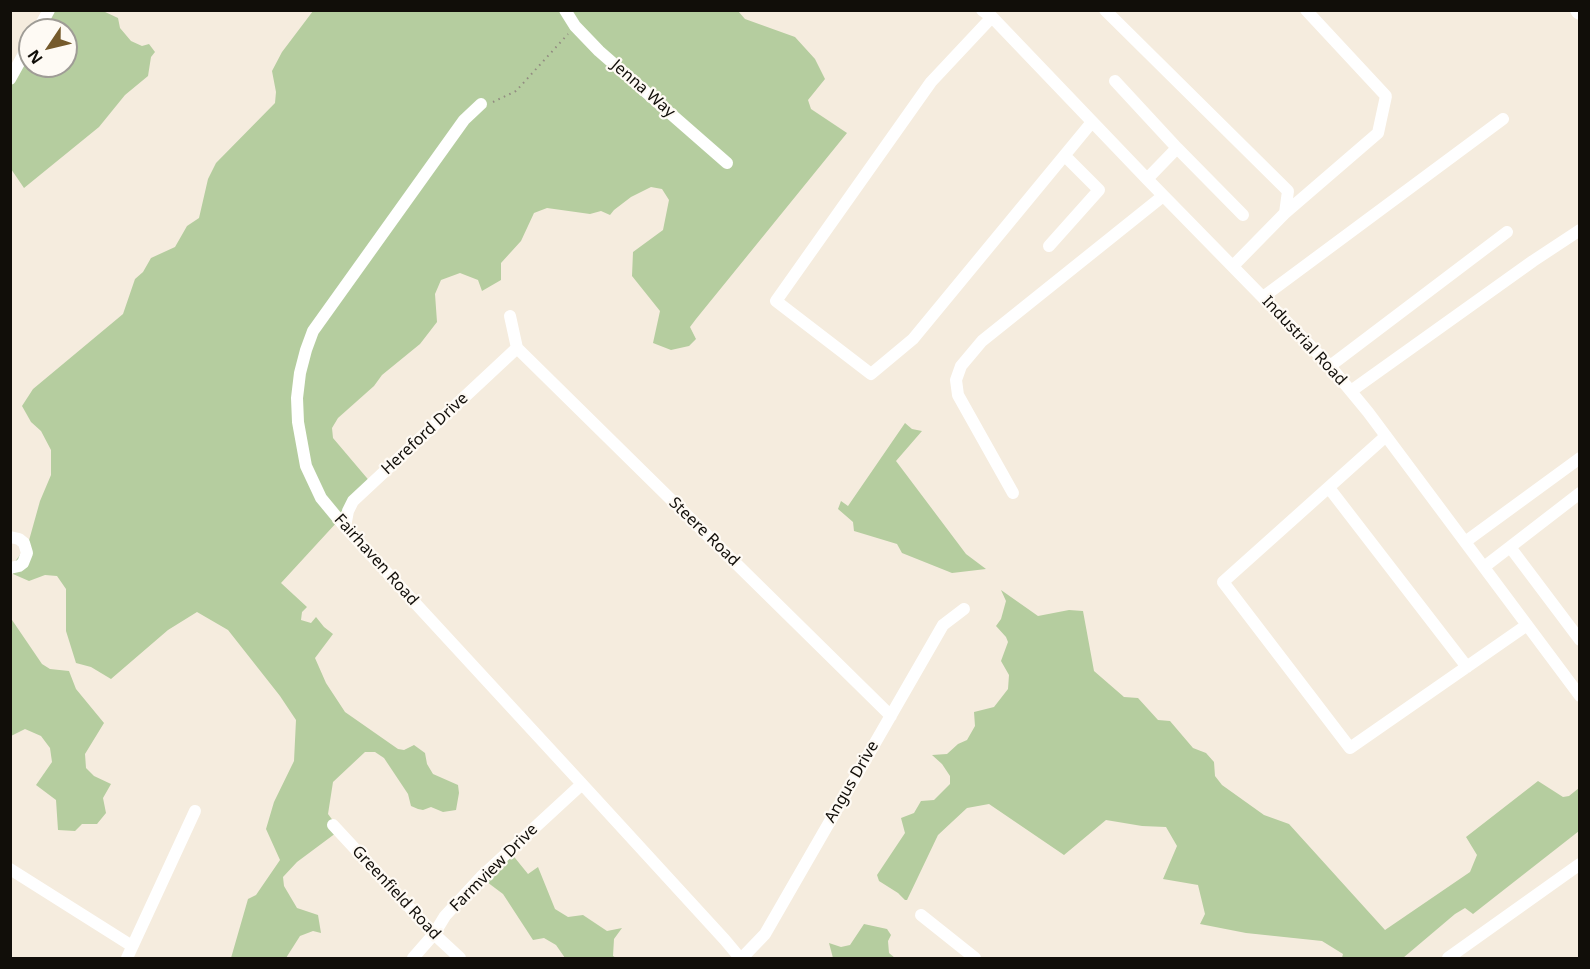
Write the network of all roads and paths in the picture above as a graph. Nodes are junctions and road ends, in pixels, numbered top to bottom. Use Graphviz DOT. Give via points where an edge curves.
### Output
graph roads {
  1 [pos="565,10"];
  2 [pos="1105,10"];
  3 [pos="1306,10"];
  4 [pos="987,14"];
  5 [pos="575,26"];
  6 [pos="18,65"];
  7 [pos="10,79"];
  8 [pos="1115,81"];
  9 [pos="481,104"];
  10 [pos="1503,119"];
  11 [pos="1092,122"];
  12 [pos="1177,148"];
  13 [pos="1065,156"];
  14 [pos="727,163"];
  15 [pos="1147,179"];
  16 [pos="1163,196"];
  17 [pos="1243,214"];
  18 [pos="1284,214"];
  19 [pos="1580,230"];
  20 [pos="1507,232"];
  21 [pos="1049,246"];
  22 [pos="1233,266"];
  23 [pos="1263,297"];
  24 [pos="510,316"];
  25 [pos="517,348"];
  26 [pos="1330,366"];
  27 [pos="1351,392"];
  28 [pos="1386,436"];
  29 [pos="1580,458"];
  30 [pos="1329,488"];
  31 [pos="1013,493"];
  32 [pos="1580,493"];
  33 [pos="345,527"];
  34 [pos="10,537"];
  35 [pos="1465,542"];
  36 [pos="1510,547"];
  37 [pos="1484,567"];
  38 [pos="10,568"];
  39 [pos="964,609"];
  40 [pos="1527,625"];
  41 [pos="1580,640"];
  42 [pos="1467,667"];
  43 [pos="1580,696"];
  44 [pos="891,716"];
  45 [pos="582,783"];
  46 [pos="195,811"];
  47 [pos="333,825"];
  48 [pos="1580,864"];
  49 [pos="10,869"];
  50 [pos="921,915"];
  51 [pos="434,934"];
  52 [pos="132,946"];
  53 [pos="127,958"];
  54 [pos="413,958"];
  55 [pos="460,958"];
  56 [pos="741,958"];
  57 [pos="975,958"];
  58 [pos="1448,958"];
  1 -- 5 [label="street, Jenna Way"];
  2 -- 18 [label="street" via="1288,191"];
  3 -- 18 [label="street" via="1386,96 1378,133"];
  4 -- 11 [label="street, Industrial Road"];
  4 -- 13 [label="street" via="931,82 776,301 871,374 913,339"];
  5 -- 9 [label="path" via="516,91"];
  5 -- 14 [label="street, Jenna Way"];
  6 -- 7 [label="street"];
  8 -- 12 [label="street"];
  9 -- 33 [label="street, Fairhaven Road" via="464,120 337,297 313,331 306,350 297,398 301,445 321,498"];
  10 -- 23 [label="street"];
  11 -- 13 [label="street"];
  11 -- 15 [label="street, Industrial Road"];
  12 -- 15 [label="street"];
  12 -- 17 [label="street"];
  13 -- 21 [label="street" via="1099,190"];
  15 -- 16 [label="street, Industrial Road"];
  16 -- 22 [label="street, Industrial Road"];
  16 -- 31 [label="street" via="982,341 961,366 956,380 958,395"];
  18 -- 22 [label="street"];
  19 -- 27 [label="street"];
  20 -- 26 [label="street"];
  22 -- 23 [label="street, Industrial Road"];
  23 -- 26 [label="street, Industrial Road"];
  24 -- 25 [label="street"];
  25 -- 33 [label="street, Hereford Drive" via="353,501"];
  25 -- 44 [label="street, Steere Road"];
  26 -- 27 [label="street, Industrial Road"];
  27 -- 28 [label="street, Industrial Road"];
  28 -- 30 [label="street"];
  28 -- 35 [label="street, Industrial Road"];
  29 -- 35 [label="street"];
  30 -- 42 [label="street"];
  30 -- 42 [label="street" via="1223,582 1343,739 1350,748"];
  32 -- 36 [label="street"];
  33 -- 45 [label="street, Fairhaven Road"];
  34 -- 38 [label="street" via="24,543 27,553 24,563"];
  35 -- 37 [label="street, Industrial Road"];
  36 -- 37 [label="street"];
  36 -- 41 [label="street"];
  37 -- 40 [label="street, Industrial Road"];
  39 -- 44 [label="street, Angus Drive" via="943,625"];
  40 -- 42 [label="street"];
  40 -- 43 [label="street, Industrial Road"];
  44 -- 56 [label="street, Angus Drive" via="765,934"];
  45 -- 51 [label="street, Farmview Drive" via="481,877"];
  45 -- 56 [label="street, Fairhaven Road"];
  46 -- 52 [label="street"];
  47 -- 51 [label="street, Greenfield Road"];
  48 -- 58 [label="street"];
  49 -- 52 [label="street"];
  50 -- 57 [label="street"];
  51 -- 54 [label="street, Farmview Drive"];
  51 -- 55 [label="street, Greenfield Road"];
  52 -- 53 [label="street"];
}
